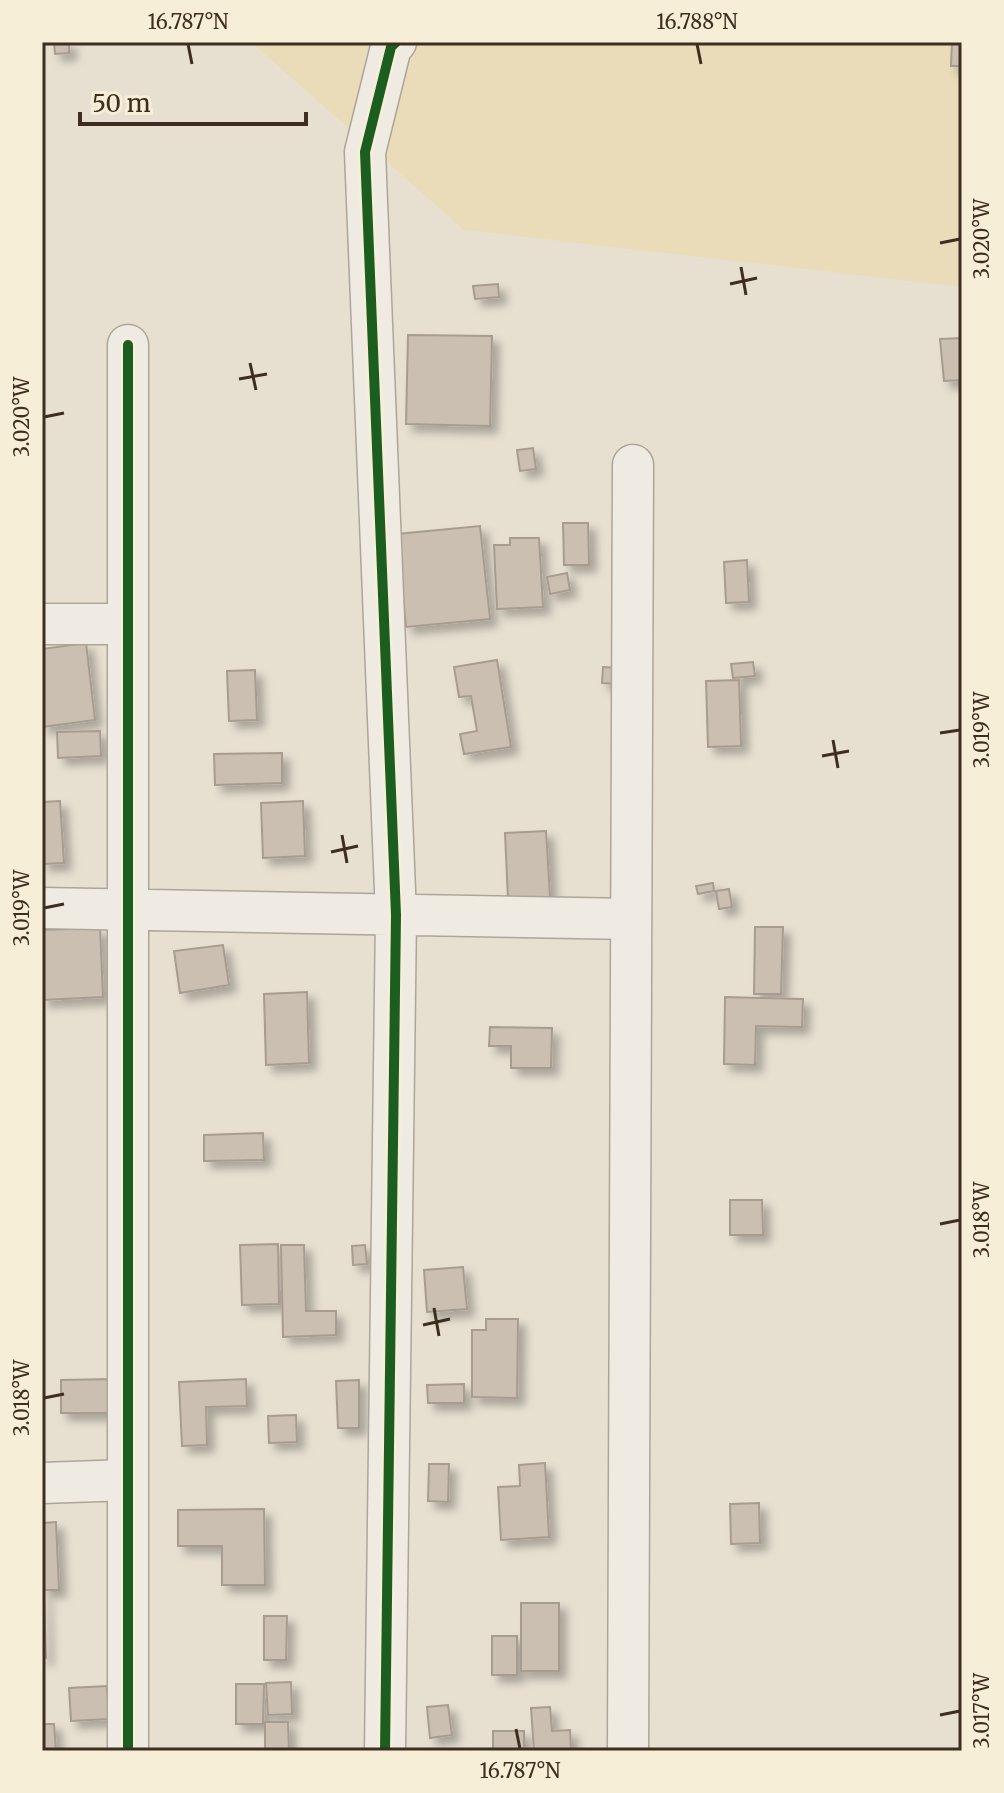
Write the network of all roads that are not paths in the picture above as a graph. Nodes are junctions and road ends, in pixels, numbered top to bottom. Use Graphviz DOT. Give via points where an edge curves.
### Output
graph roads {
  1 [pos="396,42"];
  2 [pos="128,345"];
  3 [pos="633,465"];
  4 [pos="42,624"];
  5 [pos="128,624"];
  6 [pos="42,908"];
  7 [pos="128,909"];
  8 [pos="396,915"];
  9 [pos="631,919"];
  10 [pos="128,1480"];
  11 [pos="42,1483"];
  12 [pos="128,1751"];
  13 [pos="385,1751"];
  14 [pos="628,1751"];
  1 -- 8 [label="street" via="365,152"];
  2 -- 5 [label="street"];
  3 -- 9 [label="street"];
  4 -- 5 [label="street"];
  5 -- 7 [label="street"];
  6 -- 7 [label="street"];
  7 -- 8 [label="street"];
  7 -- 10 [label="street"];
  8 -- 9 [label="street"];
  8 -- 13 [label="street"];
  9 -- 14 [label="street"];
  10 -- 11 [label="street"];
  10 -- 12 [label="street"];
}
